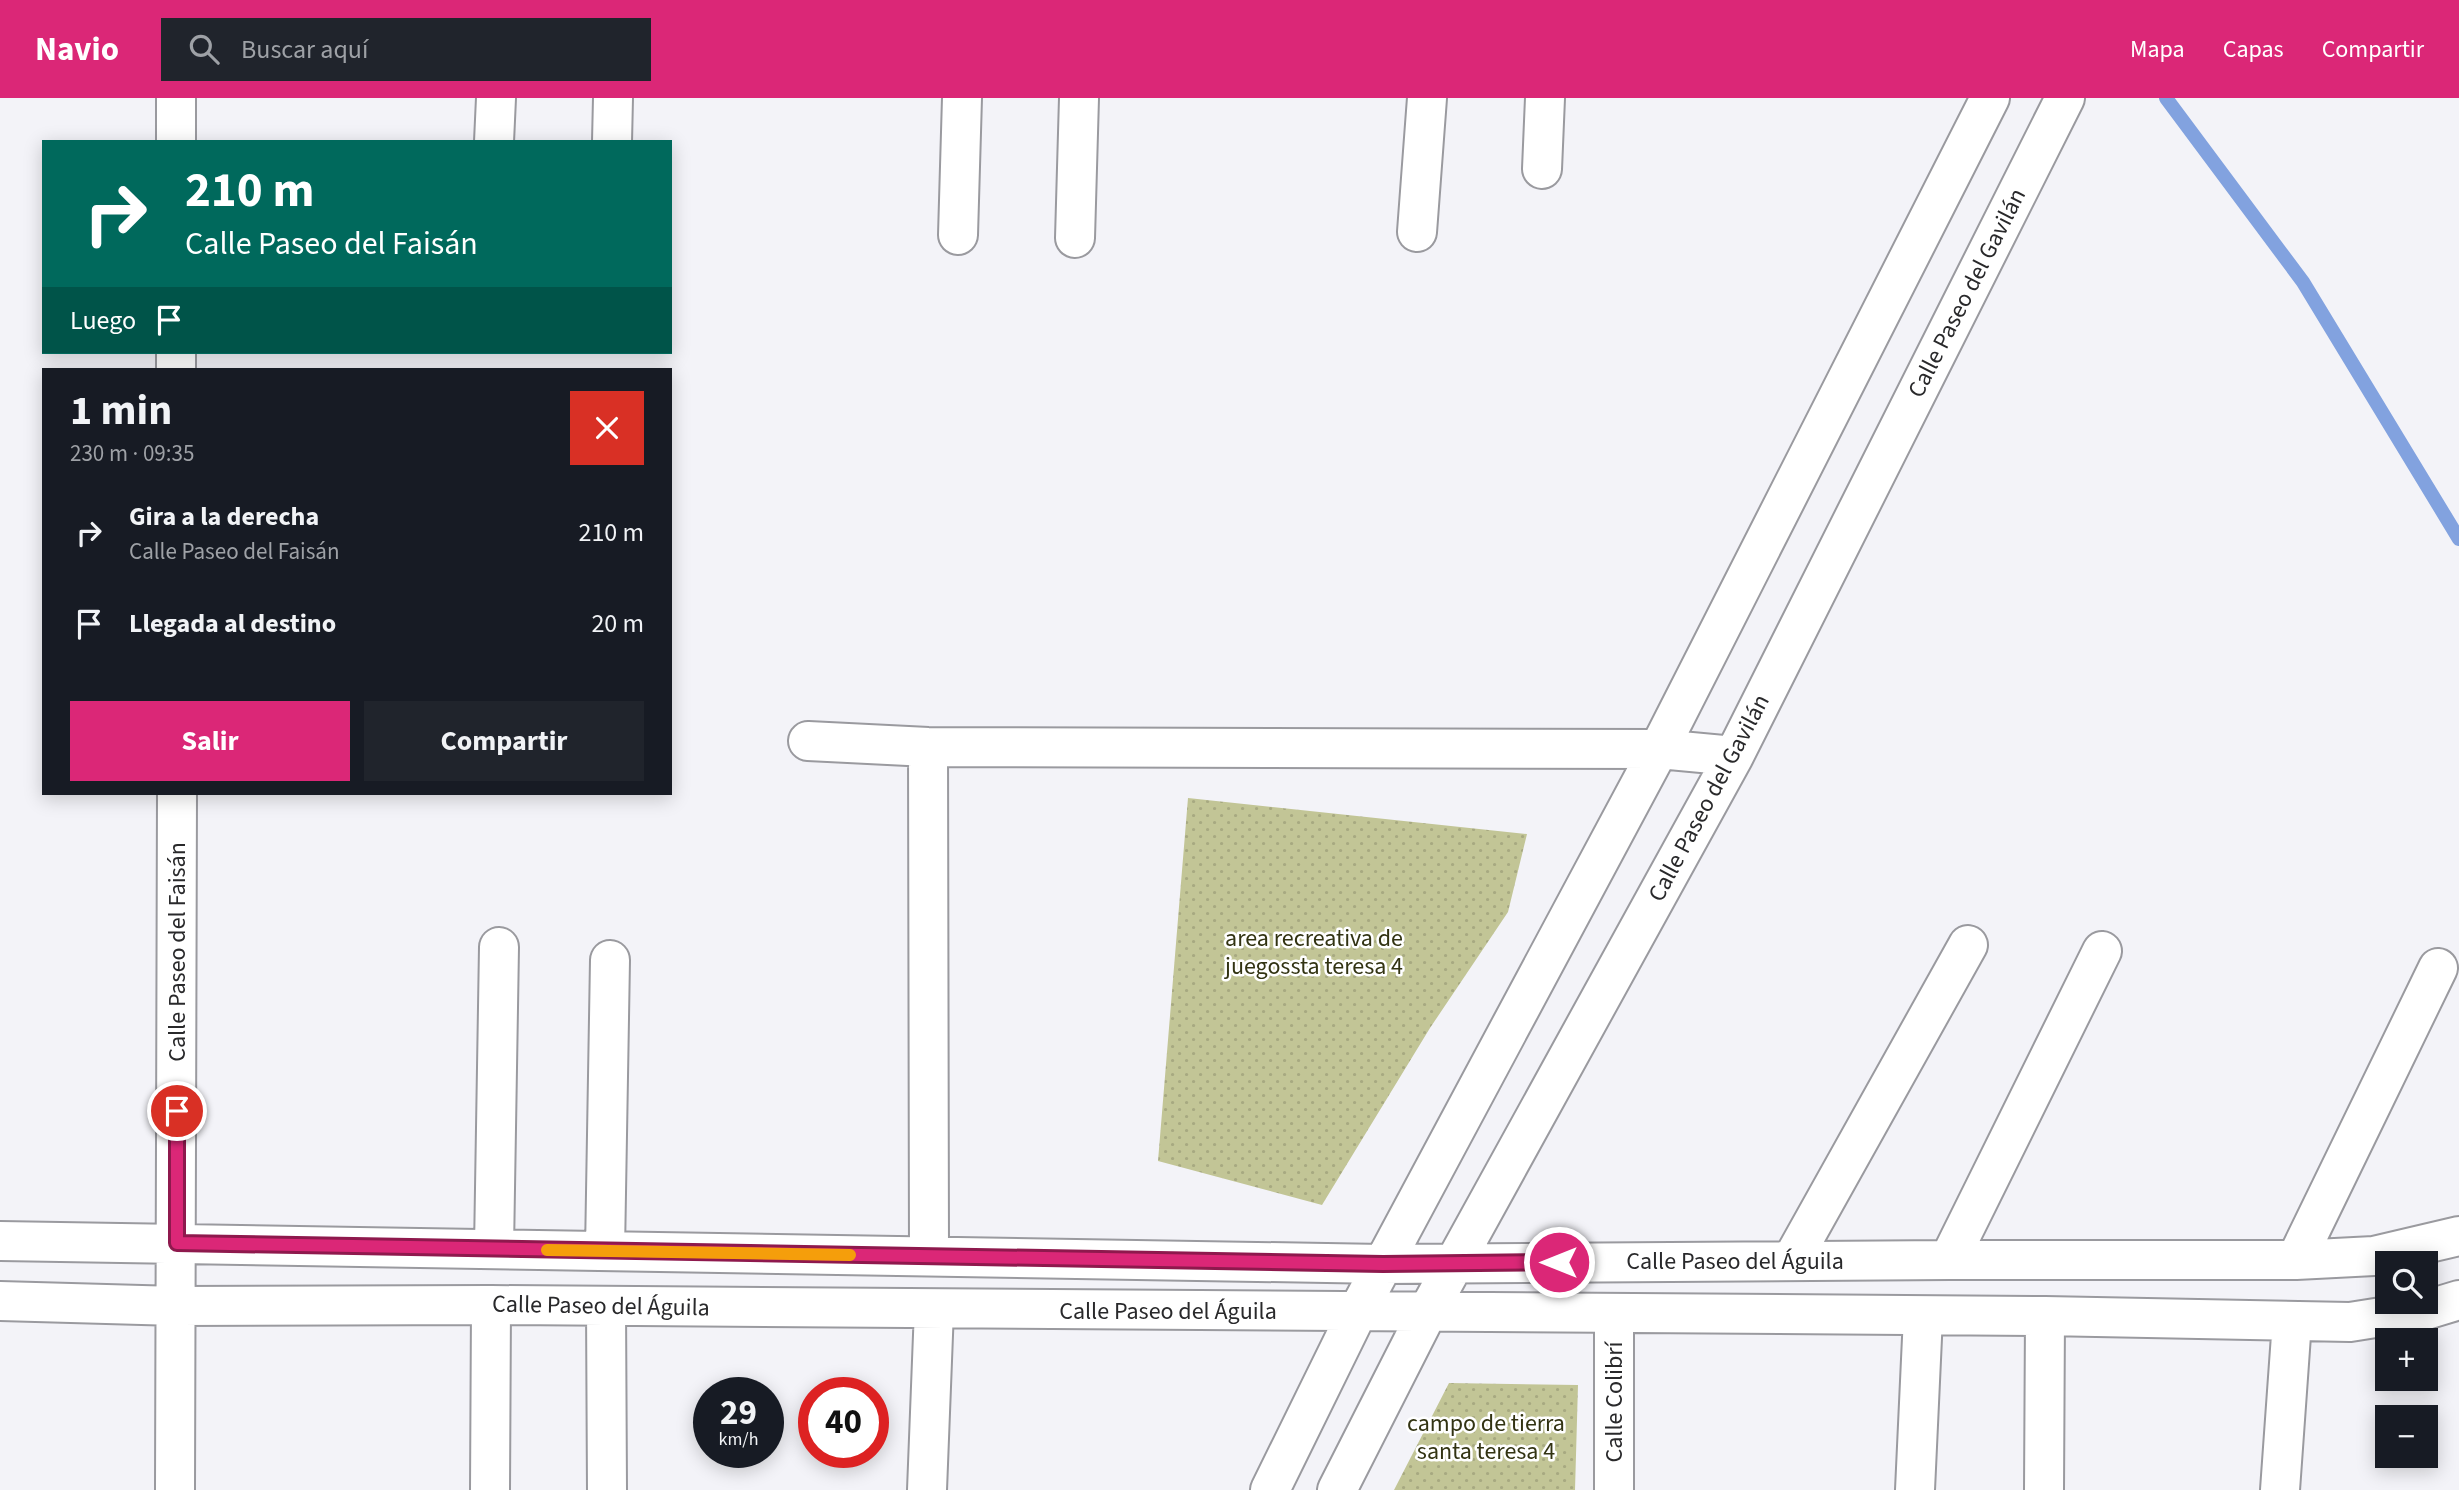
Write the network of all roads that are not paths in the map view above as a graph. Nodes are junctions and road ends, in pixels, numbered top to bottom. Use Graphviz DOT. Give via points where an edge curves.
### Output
graph roads {
  1 [pos="176,98"];
  2 [pos="496,98"];
  3 [pos="613,98"];
  4 [pos="962,98"];
  5 [pos="1079,98"];
  6 [pos="1427,98"];
  7 [pos="1545,98"];
  8 [pos="1990,98"];
  9 [pos="2066,98"];
  10 [pos="176,140"];
  11 [pos="495,140"];
  12 [pos="612,140"];
  13 [pos="1542,169"];
  14 [pos="1417,232"];
  15 [pos="958,234"];
  16 [pos="1075,238"];
  17 [pos="808,741"];
  18 [pos="928,747"];
  19 [pos="1659,749"];
  20 [pos="1734,756"];
  21 [pos="177,795"];
  22 [pos="1968,945"];
  23 [pos="499,947"];
  24 [pos="2102,951"];
  25 [pos="610,960"];
  26 [pos="2438,968"];
  27 [pos="2443,1240"];
  28 [pos="0,1241"];
  29 [pos="177,1243"];
  30 [pos="494,1249"];
  31 [pos="605,1251"];
  32 [pos="929,1256"];
  33 [pos="1948,1259"];
  34 [pos="2296,1260"];
  35 [pos="1792,1261"];
  36 [pos="1455,1262"];
  37 [pos="1383,1264"];
  38 [pos="0,1301"];
  39 [pos="491,1305"];
  40 [pos="2443,1305"];
  41 [pos="177,1306"];
  42 [pos="606,1306"];
  43 [pos="934,1309"];
  44 [pos="1357,1313"];
  45 [pos="1427,1313"];
  46 [pos="1614,1314"];
  47 [pos="2045,1316"];
  48 [pos="1923,1317"];
  49 [pos="2291,1321"];
  50 [pos="175,1490"];
  51 [pos="490,1490"];
  52 [pos="607,1490"];
  53 [pos="927,1490"];
  54 [pos="1270,1490"];
  55 [pos="1337,1490"];
  56 [pos="1614,1490"];
  57 [pos="1915,1490"];
  58 [pos="2044,1490"];
  59 [pos="2280,1490"];
  1 -- 10 [label="street"];
  2 -- 11 [label="street"];
  3 -- 12 [label="street"];
  4 -- 15 [label="street"];
  5 -- 16 [label="street"];
  6 -- 14 [label="street"];
  7 -- 13 [label="street"];
  8 -- 19 [label="street"];
  9 -- 20 [label="street, Calle Paseo del Gavilán"];
  17 -- 18 [label="street"];
  18 -- 19 [label="street"];
  18 -- 32 [label="street"];
  19 -- 20 [label="street"];
  19 -- 37 [label="street"];
  20 -- 36 [label="street, Calle Paseo del Gavilán"];
  21 -- 29 [label="street, Calle Paseo del Faisán"];
  22 -- 35 [label="street"];
  23 -- 30 [label="street"];
  24 -- 33 [label="street"];
  25 -- 31 [label="street"];
  26 -- 34 [label="street"];
  27 -- 34 [label="street, Calle Paseo del Águila" via="2374,1256"];
  28 -- 29 [label="street, Calle Paseo del Águila"];
  29 -- 30 [label="street, Calle Paseo del Águila"];
  29 -- 41 [label="street, Calle Paseo del Faisán"];
  30 -- 31 [label="street, Calle Paseo del Águila"];
  31 -- 32 [label="street, Calle Paseo del Águila"];
  32 -- 37 [label="street, Calle Paseo del Águila"];
  33 -- 34 [label="street, Calle Paseo del Águila"];
  33 -- 35 [label="street, Calle Paseo del Águila"];
  35 -- 36 [label="street, Calle Paseo del Águila"];
  36 -- 37 [label="street, Calle Paseo del Águila"];
  36 -- 45 [label="street, Calle Paseo del Gavilán"];
  37 -- 44 [label="street"];
  38 -- 41 [label="street, Calle Paseo del Águila"];
  39 -- 41 [label="street, Calle Paseo del Águila"];
  39 -- 42 [label="street, Calle Paseo del Águila"];
  39 -- 51 [label="street"];
  40 -- 49 [label="street, Calle Paseo del Águila" via="2350,1322"];
  41 -- 50 [label="street, Calle Paseo del Faisán"];
  42 -- 43 [label="street, Calle Paseo del Águila"];
  42 -- 52 [label="street"];
  43 -- 44 [label="street, Calle Paseo del Águila"];
  43 -- 53 [label="street"];
  44 -- 45 [label="street, Calle Paseo del Águila"];
  44 -- 54 [label="street"];
  45 -- 46 [label="street, Calle Paseo del Águila"];
  45 -- 55 [label="street, Calle Paseo del Gavilán"];
  46 -- 48 [label="street, Calle Paseo del Águila"];
  46 -- 56 [label="street, Calle Colibrí"];
  47 -- 48 [label="street, Calle Paseo del Águila"];
  47 -- 49 [label="street, Calle Paseo del Águila"];
  47 -- 58 [label="street"];
  48 -- 57 [label="street"];
  49 -- 59 [label="street"];
}
